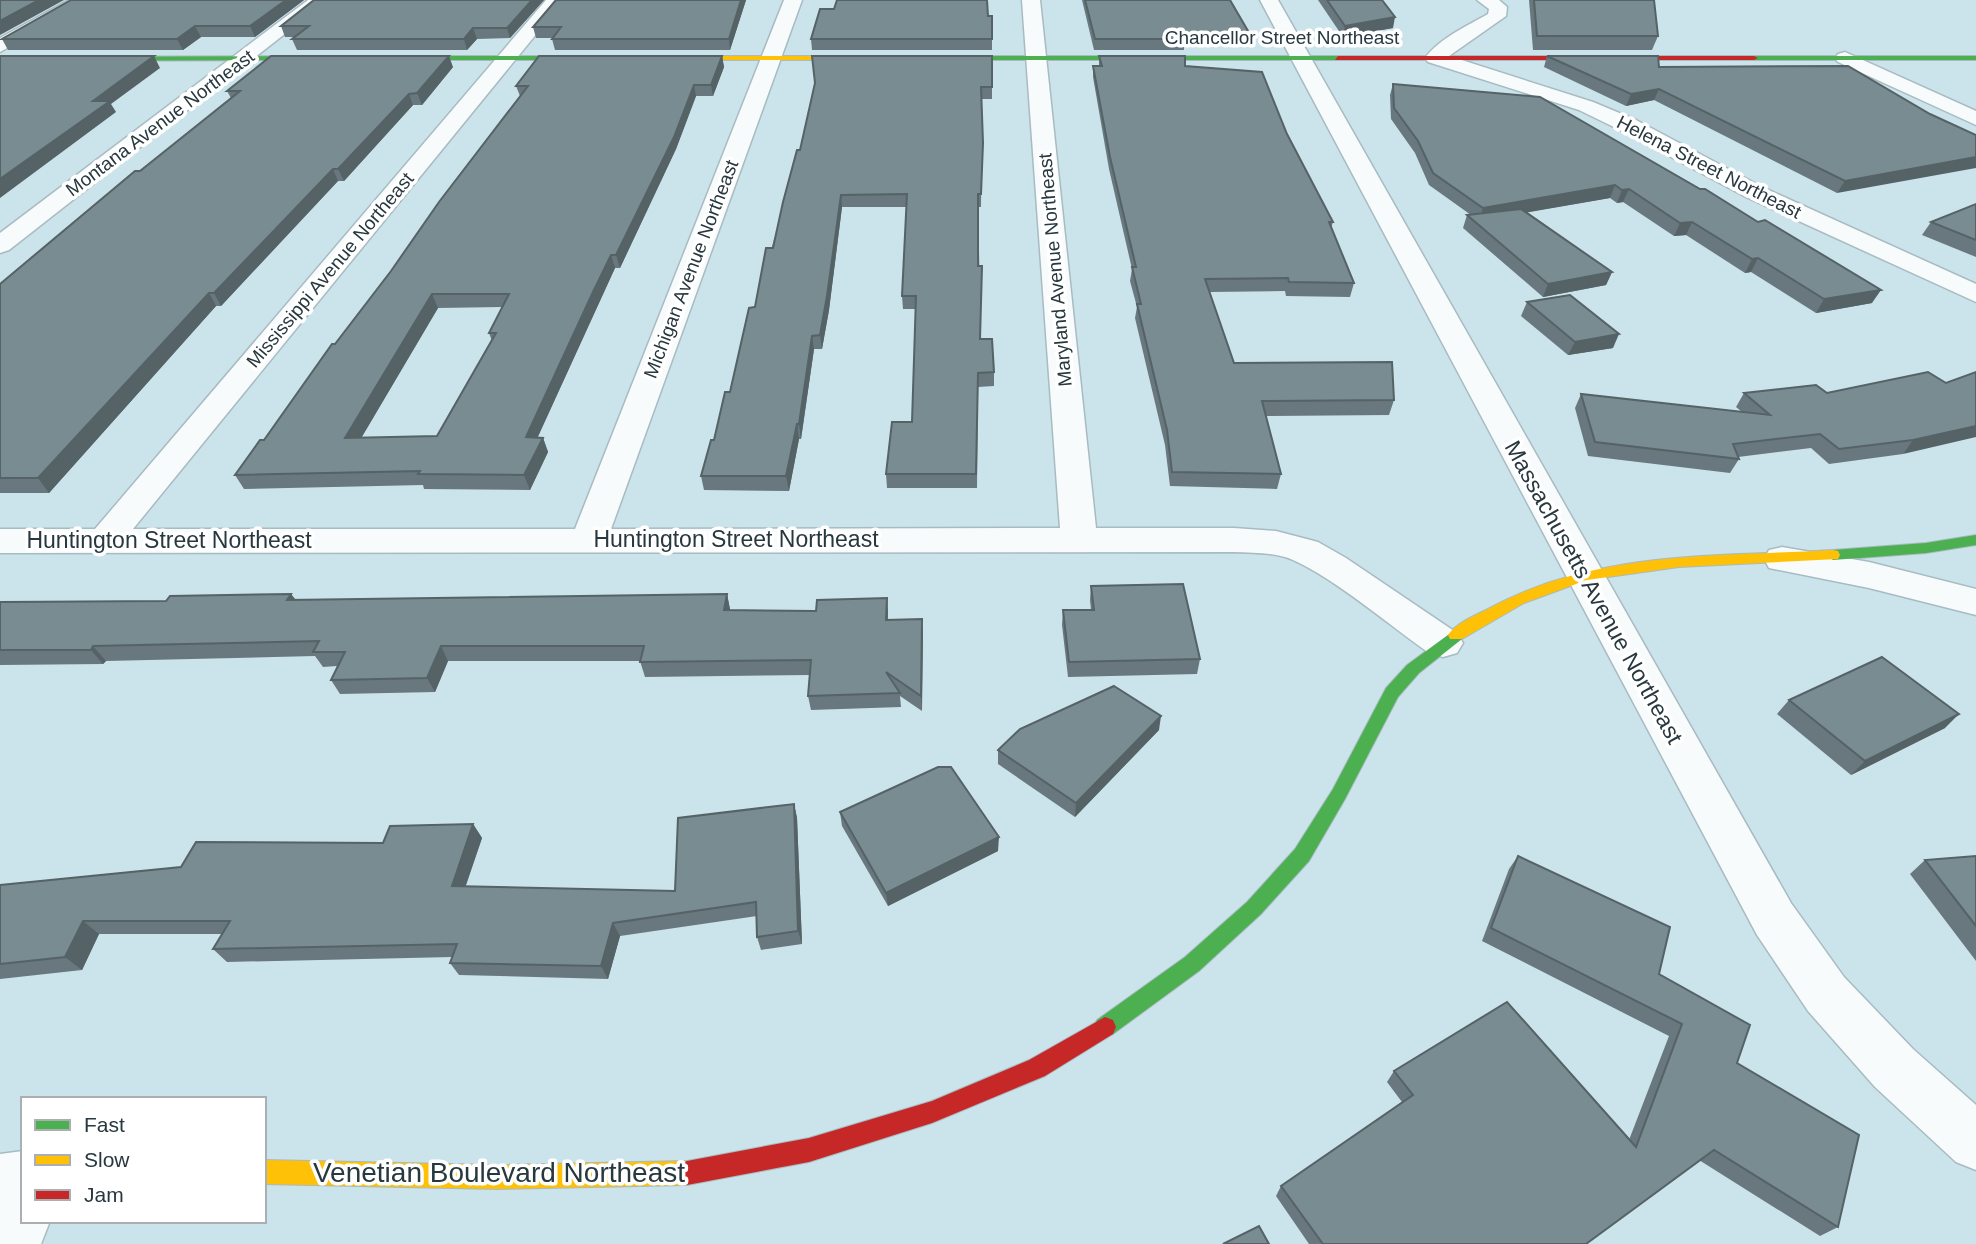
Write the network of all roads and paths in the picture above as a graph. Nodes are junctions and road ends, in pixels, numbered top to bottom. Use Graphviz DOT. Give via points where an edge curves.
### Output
graph roads {
  1 [pos="82,0"];
  2 [pos="319,0"];
  3 [pos="555,0"];
  4 [pos="793,0"];
  5 [pos="1031,0"];
  6 [pos="1269,0"];
  7 [pos="1486,0"];
  8 [pos="0,46"];
  9 [pos="0,58"];
  10 [pos="244,58"];
  11 [pos="341,58"];
  12 [pos="383,58"];
  13 [pos="507,58"];
  14 [pos="604,58"];
  15 [pos="646,58"];
  16 [pos="771,58"];
  17 [pos="883,58"];
  18 [pos="924,58"];
  19 [pos="1036,58"];
  20 [pos="1301,58"];
  21 [pos="1435,58"];
  22 [pos="1845,58"];
  23 [pos="1976,58"];
  24 [pos="1976,119"];
  25 [pos="0,245"];
  26 [pos="1976,294"];
  27 [pos="589,539"];
  28 [pos="1079,539"];
  29 [pos="104,540"];
  30 [pos="1976,540"];
  31 [pos="0,541"];
  32 [pos="1782,559"];
  33 [pos="1587,575"];
  34 [pos="1976,602"];
  35 [pos="1443,643"];
  36 [pos="1976,1142"];
  37 [pos="266,1172"];
  38 [pos="21,1180"];
  39 [pos="0,1183"];
  40 [pos="21,1221"];
  41 [pos="11,1244"];
  1 -- 8 [label="street"];
  2 -- 10 [label="street, Montana Avenue Northeast"];
  3 -- 13 [label="street, Mississippi Avenue Northeast"];
  4 -- 16 [label="street, Michigan Avenue Northeast"];
  5 -- 19 [label="street, Maryland Avenue Northeast"];
  6 -- 20 [label="street, Massachusetts Avenue Northeast"];
  7 -- 21 [label="street" via="1498,7 1497,16"];
  9 -- 10 [label="street"];
  10 -- 11 [label="street"];
  10 -- 25 [label="street, Montana Avenue Northeast"];
  12 -- 13 [label="street"];
  13 -- 14 [label="street"];
  13 -- 29 [label="street, Mississippi Avenue Northeast"];
  15 -- 16 [label="street"];
  16 -- 17 [label="street"];
  16 -- 27 [label="street, Michigan Avenue Northeast"];
  18 -- 19 [label="street, Chancellor Street Northeast"];
  19 -- 20 [label="street, Chancellor Street Northeast"];
  19 -- 28 [label="street, Maryland Avenue Northeast"];
  20 -- 21 [label="street, Chancellor Street Northeast"];
  20 -- 33 [label="street, Massachusetts Avenue Northeast"];
  21 -- 22 [label="street, Chancellor Street Northeast"];
  21 -- 26 [label="street, Helena Street Northeast" via="1629,125 1754,192"];
  22 -- 23 [label="street, Chancellor Street Northeast"];
  22 -- 24 [label="street"];
  27 -- 28 [label="street, Huntington Street Northeast"];
  27 -- 29 [label="street, Huntington Street Northeast"];
  28 -- 35 [label="street, Huntington Street Northeast" via="1276,543 1334,567"];
  29 -- 31 [label="street, Huntington Street Northeast"];
  30 -- 32 [label="street, Venetian Boulevard Northeast"];
  32 -- 33 [label="street, Venetian Boulevard Northeast" via="1662,565"];
  32 -- 34 [label="street"];
  33 -- 35 [label="street, Venetian Boulevard Northeast" via="1533,592"];
  33 -- 36 [label="street, Massachusetts Avenue Northeast" via="1774,919 1826,994 1894,1068"];
  35 -- 37 [label="street, Venetian Boulevard Northeast" via="1392,693 1302,855 1254,908 1192,964 1132,1009 1037,1068 932,1112 809,1150 675,1175"];
  38 -- 39 [label="street"];
  40 -- 41 [label="street"];
}
